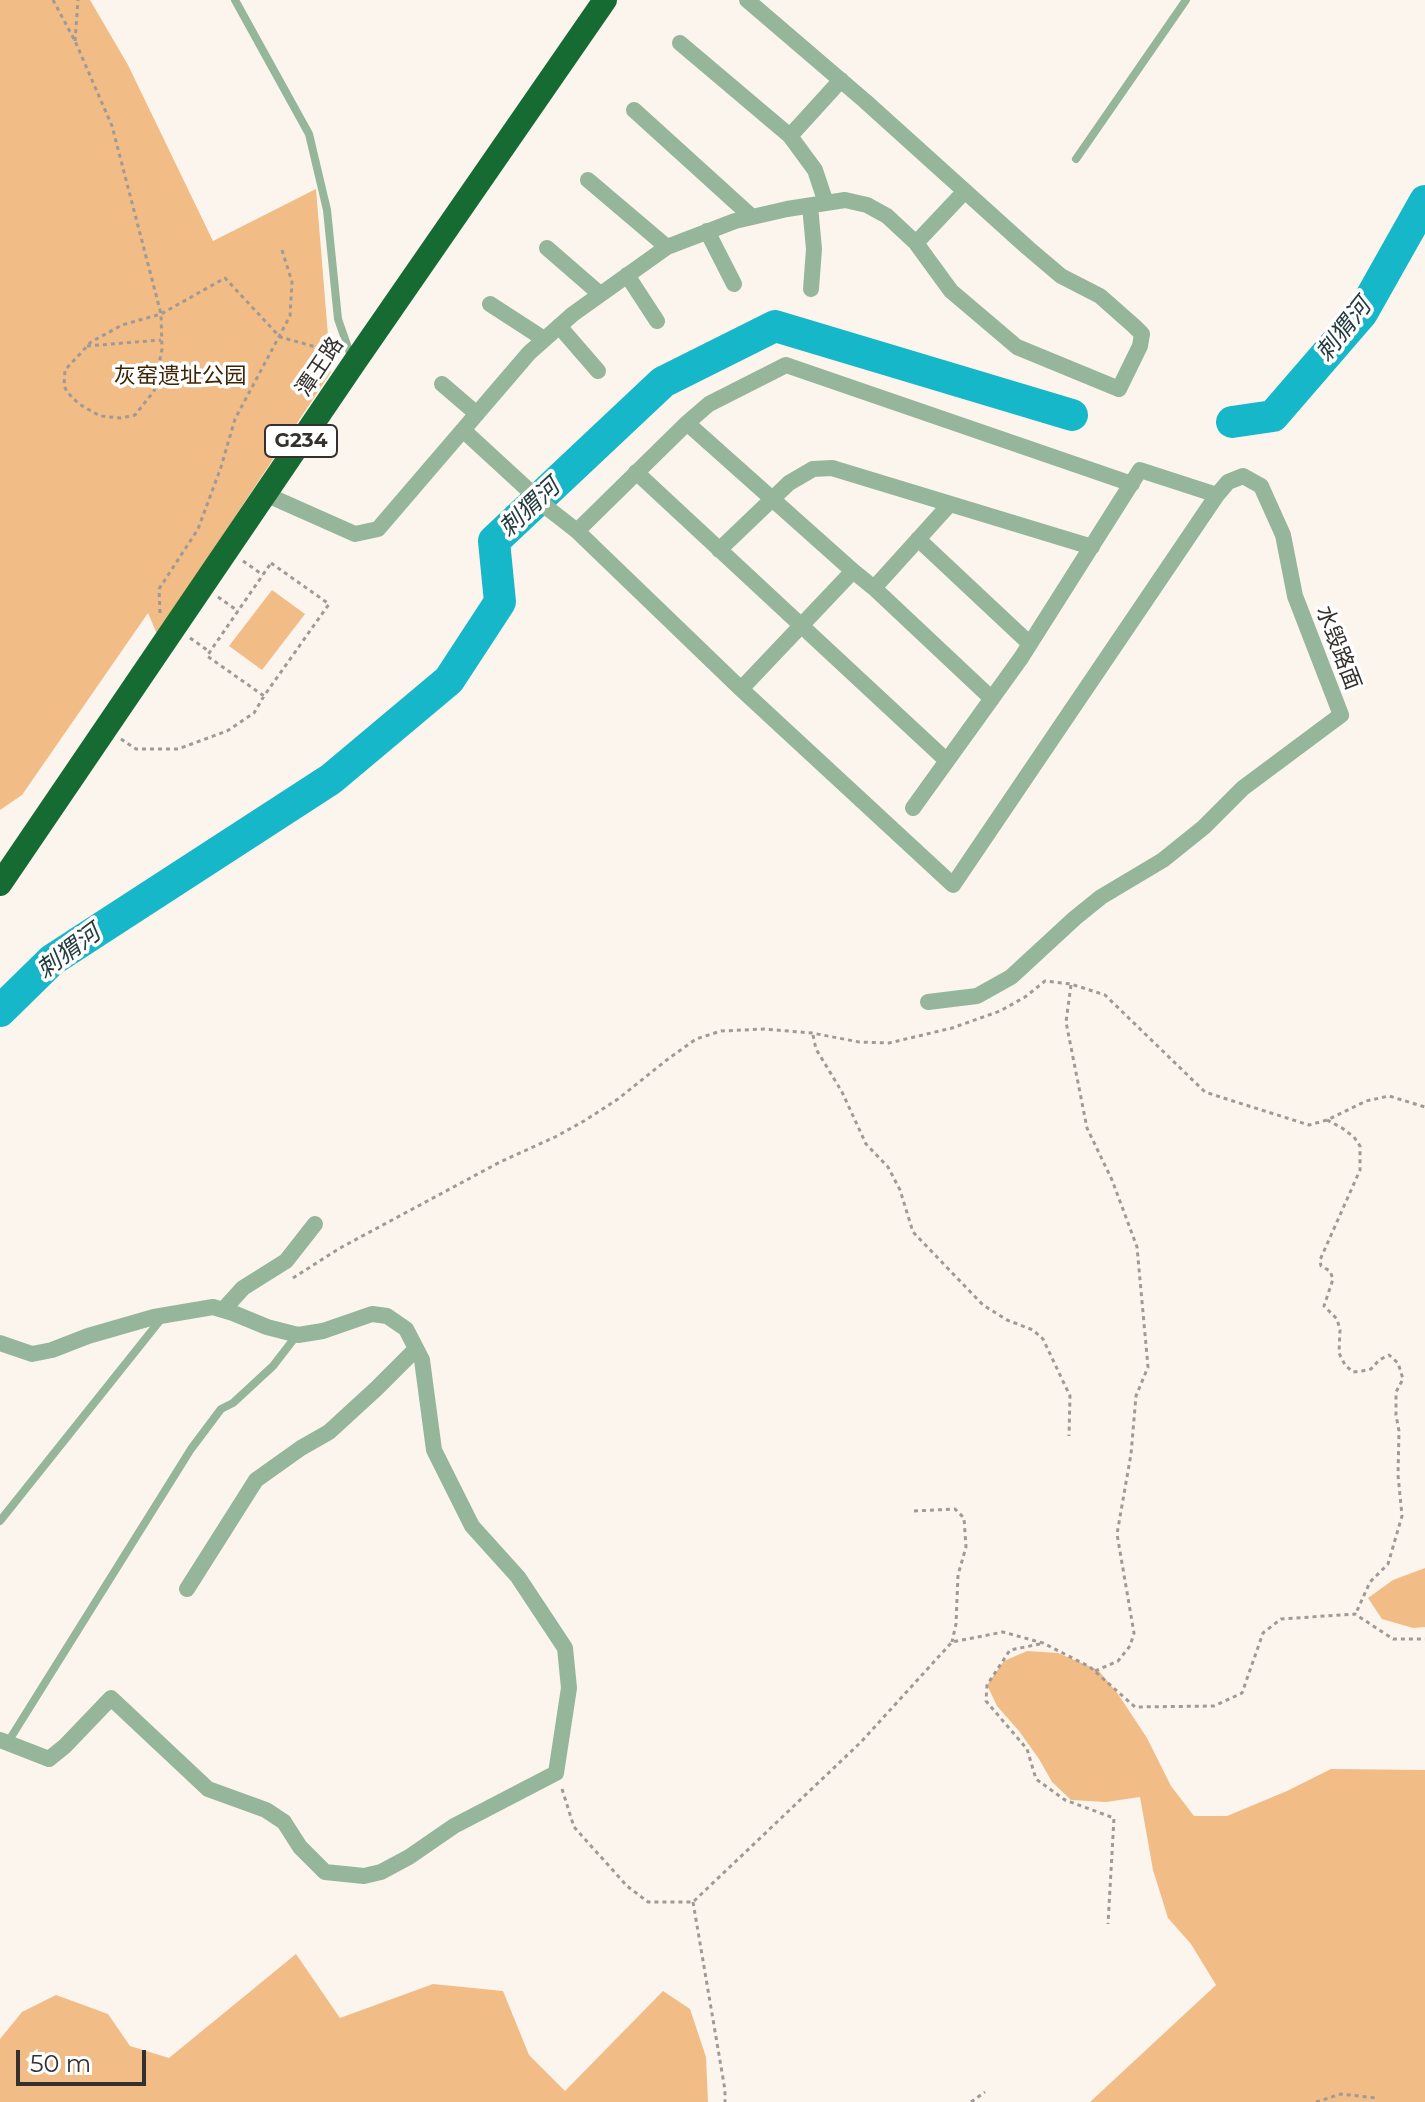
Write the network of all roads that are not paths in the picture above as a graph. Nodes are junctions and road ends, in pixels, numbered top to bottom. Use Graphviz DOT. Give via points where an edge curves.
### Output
graph roads {
  1 [pos="235,0"];
  2 [pos="605,0"];
  3 [pos="747,0"];
  4 [pos="1186,0"];
  5 [pos="680,43"];
  6 [pos="841,80"];
  7 [pos="634,110"];
  8 [pos="790,136"];
  9 [pos="1076,159"];
  10 [pos="588,180"];
  11 [pos="965,191"];
  12 [pos="818,204"];
  13 [pos="752,217"];
  14 [pos="707,231"];
  15 [pos="916,243"];
  16 [pos="667,247"];
  17 [pos="547,248"];
  18 [pos="627,275"];
  19 [pos="734,284"];
  20 [pos="811,289"];
  21 [pos="600,294"];
  22 [pos="490,304"];
  23 [pos="657,321"];
  24 [pos="559,326"];
  25 [pos="544,339"];
  26 [pos="352,359"];
  27 [pos="598,371"];
  28 [pos="442,384"];
  29 [pos="477,414"];
  30 [pos="687,423"];
  31 [pos="463,430"];
  32 [pos="636,472"];
  33 [pos="1132,484"];
  34 [pos="265,494"];
  35 [pos="1217,495"];
  36 [pos="772,499"];
  37 [pos="950,504"];
  38 [pos="577,531"];
  39 [pos="918,539"];
  40 [pos="1092,547"];
  41 [pos="719,550"];
  42 [pos="853,571"];
  43 [pos="874,588"];
  44 [pos="801,626"];
  45 [pos="1030,644"];
  46 [pos="741,689"];
  47 [pos="991,698"];
  48 [pos="946,760"];
  49 [pos="913,808"];
  50 [pos="0,884"];
  51 [pos="928,1002"];
  52 [pos="315,1224"];
  53 [pos="223,1310"];
  54 [pos="164,1315"];
  55 [pos="298,1335"];
  56 [pos="0,1343"];
  57 [pos="416,1349"];
  58 [pos="0,1521"];
  59 [pos="187,1589"];
  60 [pos="4,1741"];
  1 -- 26 [label="lane" via="309,134 327,210 338,319"];
  2 -- 26 [label="highway, 潭王路 / G234"];
  3 -- 6 [label="street"];
  4 -- 9 [label="lane"];
  5 -- 8 [label="street"];
  6 -- 8 [label="street"];
  6 -- 11 [label="street"];
  7 -- 13 [label="street"];
  8 -- 12 [label="street" via="815,170"];
  10 -- 16 [label="street"];
  11 -- 15 [label="street"];
  11 -- 15 [label="street" via="1061,276 1100,296 1142,334 1119,389 1017,347 951,291"];
  12 -- 13 [label="street"];
  12 -- 15 [label="street" via="845,200 867,205"];
  12 -- 20 [label="street"];
  13 -- 14 [label="street"];
  14 -- 16 [label="street"];
  14 -- 19 [label="street"];
  16 -- 18 [label="street"];
  17 -- 21 [label="street"];
  18 -- 21 [label="street"];
  18 -- 23 [label="street"];
  21 -- 24 [label="street"];
  22 -- 25 [label="street"];
  24 -- 25 [label="street"];
  24 -- 27 [label="street"];
  25 -- 29 [label="street"];
  26 -- 34 [label="highway, 潭王路 / G234"];
  28 -- 29 [label="street"];
  29 -- 31 [label="street"];
  30 -- 32 [label="street"];
  30 -- 33 [label="street" via="709,404 786,365"];
  30 -- 36 [label="street"];
  31 -- 34 [label="street" via="378,529 355,534"];
  31 -- 38 [label="street"];
  32 -- 38 [label="street"];
  32 -- 41 [label="street"];
  33 -- 35 [label="street" via="1140,470"];
  33 -- 40 [label="street"];
  34 -- 50 [label="highway, 潭王路 / G234"];
  35 -- 46 [label="street" via="953,885"];
  35 -- 51 [label="street, 水毁路面" via="1228,482 1243,476 1261,486 1283,535 1295,596 1341,715 1243,788 1163,860 1101,897 1011,977 977,996"];
  36 -- 37 [label="street" via="813,469 832,468"];
  36 -- 41 [label="street"];
  36 -- 42 [label="street"];
  37 -- 39 [label="street"];
  37 -- 40 [label="street"];
  38 -- 46 [label="street"];
  39 -- 43 [label="street"];
  39 -- 45 [label="street"];
  40 -- 45 [label="street"];
  41 -- 44 [label="street"];
  42 -- 43 [label="street"];
  42 -- 44 [label="street"];
  43 -- 47 [label="street"];
  44 -- 46 [label="street"];
  44 -- 48 [label="street"];
  45 -- 47 [label="street"];
  47 -- 48 [label="street"];
  48 -- 49 [label="street"];
  52 -- 53 [label="street" via="286,1261 243,1288"];
  53 -- 54 [label="street"];
  53 -- 55 [label="street"];
  54 -- 56 [label="street" via="32,1354"];
  54 -- 58 [label="lane"];
  55 -- 57 [label="street" via="372,1314 387,1316 406,1329"];
  55 -- 60 [label="lane" via="273,1366 221,1409 191,1449"];
  57 -- 59 [label="street" via="329,1432 256,1480"];
  57 -- 60 [label="street" via="434,1450 472,1526 518,1577 565,1648 569,1688 556,1773 454,1826 409,1857 364,1876 325,1872 284,1822 208,1789 111,1698 49,1759"];
}
